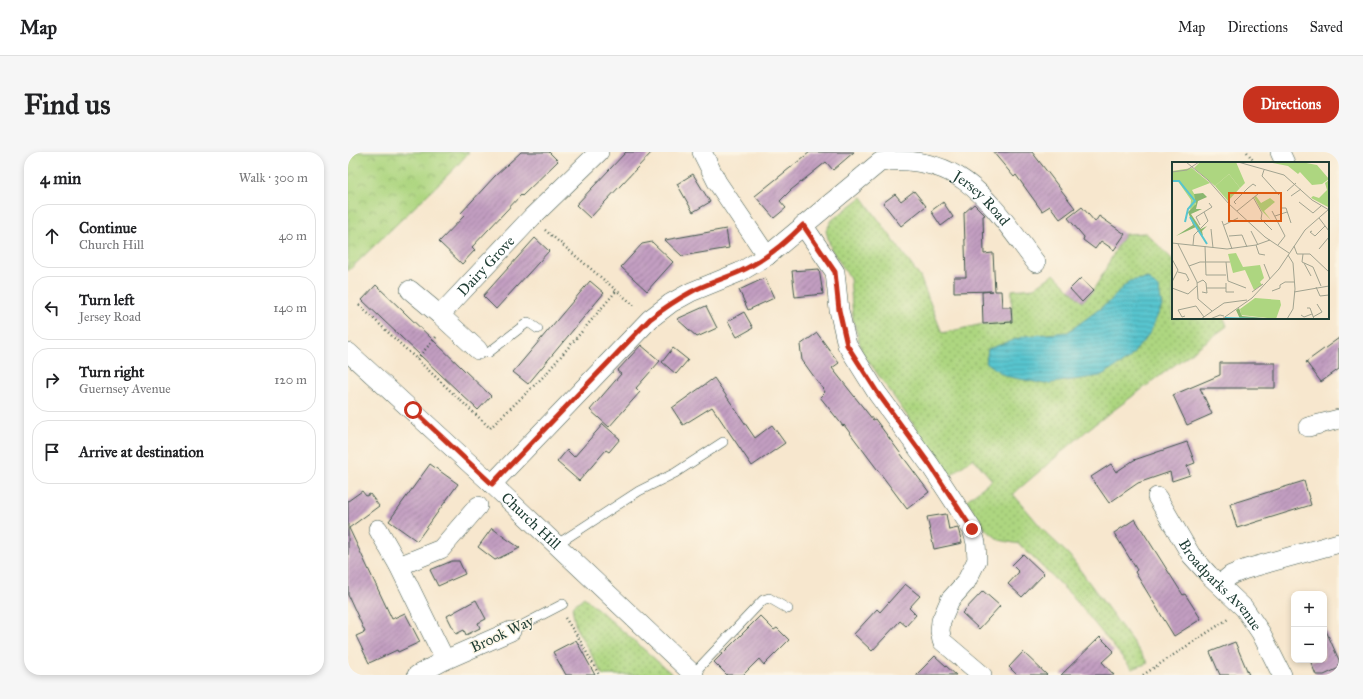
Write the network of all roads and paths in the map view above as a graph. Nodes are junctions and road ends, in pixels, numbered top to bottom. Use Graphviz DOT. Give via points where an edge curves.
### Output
graph roads {
  1 [pos="599,152"];
  2 [pos="702,152"];
  3 [pos="1247,152"];
  4 [pos="1280,152"];
  5 [pos="884,156"];
  6 [pos="1254,162"];
  7 [pos="1285,162"];
  8 [pos="535,221"];
  9 [pos="803,225"];
  10 [pos="767,256"];
  11 [pos="1036,264"];
  12 [pos="410,290"];
  13 [pos="626,298"];
  14 [pos="440,315"];
  15 [pos="538,329"];
  16 [pos="478,350"];
  17 [pos="348,352"];
  18 [pos="417,359"];
  19 [pos="1339,418"];
  20 [pos="1308,427"];
  21 [pos="723,442"];
  22 [pos="492,484"];
  23 [pos="1157,497"];
  24 [pos="478,506"];
  25 [pos="378,529"];
  26 [pos="1339,543"];
  27 [pos="556,545"];
  28 [pos="399,566"];
  29 [pos="1220,584"];
  30 [pos="561,606"];
  31 [pos="1244,608"];
  32 [pos="788,609"];
  33 [pos="511,631"];
  34 [pos="443,666"];
  35 [pos="694,674"];
  36 [pos="417,675"];
  37 [pos="599,675"];
  38 [pos="982,675"];
  39 [pos="1143,675"];
  40 [pos="1282,675"];
  1 -- 8 [label="street, Dairy Grove"];
  2 -- 10 [label="street" via="717,182"];
  3 -- 6 [label="path"];
  4 -- 7 [label="street"];
  5 -- 9 [label="street, Jersey Road"];
  5 -- 11 [label="street, Jersey Road" via="938,164 975,187 996,210"];
  8 -- 13 [label="path"];
  8 -- 14 [label="street, Dairy Grove"];
  9 -- 10 [label="street, Jersey Road"];
  9 -- 38 [label="street" via="835,272 839,310 847,345 972,529 977,560 966,582 950,600 941,621 940,631 942,641"];
  10 -- 22 [label="street, Jersey Road" via="740,272 691,292 650,319"];
  12 -- 14 [label="street"];
  14 -- 16 [label="street"];
  14 -- 18 [label="path" via="439,334"];
  15 -- 16 [label="lane" via="528,322 488,353"];
  17 -- 22 [label="street, Church Hill"];
  19 -- 20 [label="street"];
  21 -- 27 [label="lane" via="675,473 639,491"];
  22 -- 27 [label="street, Church Hill"];
  23 -- 29 [label="street, Broadparks Avenue" via="1191,555"];
  24 -- 28 [label="street" via="441,549"];
  25 -- 28 [label="street"];
  26 -- 29 [label="street" via="1246,569 1231,575"];
  27 -- 35 [label="street, Church Hill"];
  28 -- 34 [label="street"];
  29 -- 31 [label="street, Broadparks Avenue"];
  30 -- 33 [label="lane, Brook Way"];
  30 -- 37 [label="path"];
  31 -- 39 [label="path"];
  31 -- 40 [label="street, Broadparks Avenue" via="1261,633"];
  32 -- 35 [label="lane" via="769,598 764,600"];
  33 -- 34 [label="street, Brook Way"];
  34 -- 36 [label="street, Brook Way"];
}
